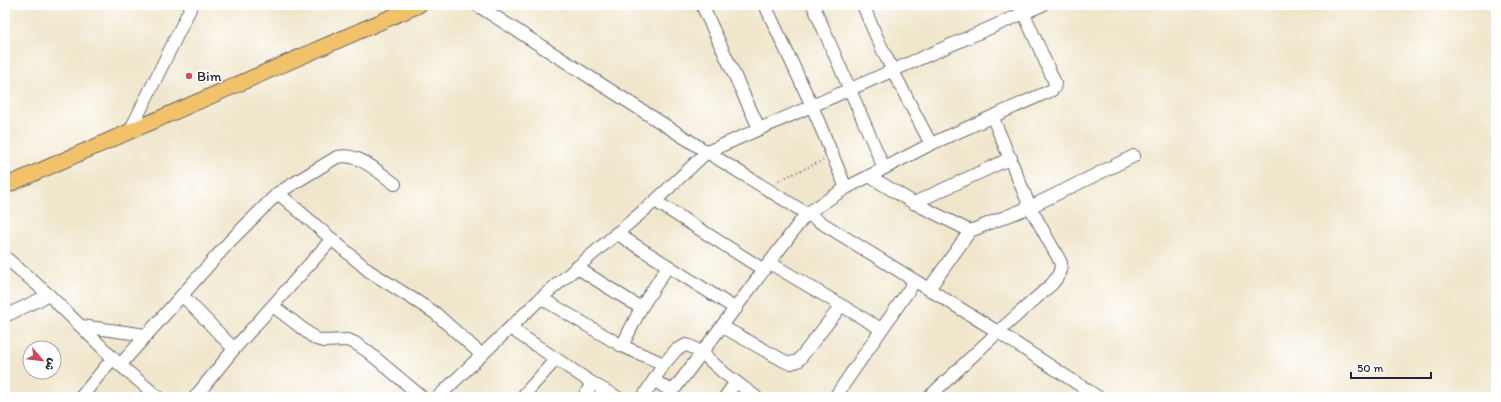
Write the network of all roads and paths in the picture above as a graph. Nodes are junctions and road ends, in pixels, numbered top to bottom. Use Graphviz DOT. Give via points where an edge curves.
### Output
graph roads {
  1 [pos="192,5"];
  2 [pos="419,5"];
  3 [pos="477,5"];
  4 [pos="702,5"];
  5 [pos="765,5"];
  6 [pos="813,5"];
  7 [pos="863,5"];
  8 [pos="1042,5"];
  9 [pos="1021,9"];
  10 [pos="892,70"];
  11 [pos="850,89"];
  12 [pos="812,106"];
  13 [pos="993,118"];
  14 [pos="759,128"];
  15 [pos="130,132"];
  16 [pos="931,144"];
  17 [pos="707,152"];
  18 [pos="832,156"];
  19 [pos="1134,156"];
  20 [pos="1011,158"];
  21 [pos="884,168"];
  22 [pos="869,176"];
  23 [pos="395,184"];
  24 [pos="5,186"];
  25 [pos="764,188"];
  26 [pos="846,188"];
  27 [pos="278,193"];
  28 [pos="655,201"];
  29 [pos="914,203"];
  30 [pos="1030,207"];
  31 [pos="806,214"];
  32 [pos="970,231"];
  33 [pos="616,233"];
  34 [pos="332,239"];
  35 [pos="5,257"];
  36 [pos="668,266"];
  37 [pos="767,267"];
  38 [pos="576,268"];
  39 [pos="915,281"];
  40 [pos="929,289"];
  41 [pos="49,295"];
  42 [pos="182,295"];
  43 [pos="541,298"];
  44 [pos="273,306"];
  45 [pos="841,306"];
  46 [pos="641,308"];
  47 [pos="736,309"];
  48 [pos="5,316"];
  49 [pos="81,326"];
  50 [pos="723,327"];
  51 [pos="510,328"];
  52 [pos="881,329"];
  53 [pos="998,332"];
  54 [pos="146,335"];
  55 [pos="622,346"];
  56 [pos="234,348"];
  57 [pos="702,353"];
  58 [pos="482,355"];
  59 [pos="556,359"];
  60 [pos="117,362"];
  61 [pos="664,364"];
  62 [pos="654,380"];
  63 [pos="736,382"];
  64 [pos="592,383"];
  65 [pos="523,396"];
  66 [pos="81,397"];
  67 [pos="158,397"];
  68 [pos="195,397"];
  69 [pos="422,397"];
  70 [pos="438,397"];
  71 [pos="584,397"];
  72 [pos="618,397"];
  73 [pos="643,397"];
  74 [pos="725,397"];
  75 [pos="756,397"];
  76 [pos="835,397"];
  77 [pos="929,397"];
  78 [pos="1098,397"];
  1 -- 15 [label="street"];
  2 -- 15 [label="main road"];
  3 -- 17 [label="street"];
  4 -- 14 [label="street"];
  5 -- 12 [label="street"];
  6 -- 11 [label="street"];
  7 -- 10 [label="street"];
  8 -- 9 [label="street"];
  9 -- 10 [label="street"];
  9 -- 13 [label="street" via="1055,83 1054,88"];
  10 -- 11 [label="street"];
  10 -- 16 [label="street"];
  11 -- 12 [label="street"];
  11 -- 21 [label="street"];
  12 -- 14 [label="street"];
  12 -- 18 [label="street"];
  13 -- 16 [label="street"];
  13 -- 20 [label="street"];
  14 -- 17 [label="street"];
  15 -- 24 [label="main road"];
  16 -- 21 [label="street"];
  17 -- 25 [label="street"];
  17 -- 28 [label="street"];
  18 -- 25 [label="path"];
  18 -- 26 [label="street"];
  19 -- 30 [label="street"];
  20 -- 29 [label="street"];
  20 -- 30 [label="street"];
  21 -- 22 [label="street"];
  22 -- 26 [label="street"];
  22 -- 29 [label="street"];
  23 -- 27 [label="street" via="358,159 344,156"];
  25 -- 31 [label="street"];
  26 -- 31 [label="street"];
  27 -- 34 [label="street"];
  27 -- 42 [label="street"];
  28 -- 33 [label="street"];
  28 -- 37 [label="street"];
  29 -- 32 [label="street"];
  30 -- 32 [label="street"];
  30 -- 53 [label="street" via="1061,263 1061,270 1052,284"];
  31 -- 37 [label="street"];
  31 -- 39 [label="street"];
  32 -- 40 [label="street"];
  33 -- 36 [label="street"];
  33 -- 38 [label="street"];
  34 -- 44 [label="street"];
  34 -- 58 [label="street" via="369,271 435,313"];
  35 -- 41 [label="street"];
  36 -- 46 [label="street"];
  36 -- 47 [label="street"];
  37 -- 45 [label="street"];
  37 -- 47 [label="street"];
  38 -- 43 [label="street"];
  38 -- 46 [label="street"];
  39 -- 40 [label="street"];
  39 -- 52 [label="street"];
  40 -- 53 [label="street"];
  41 -- 48 [label="street"];
  41 -- 49 [label="street"];
  42 -- 54 [label="street"];
  42 -- 56 [label="street"];
  43 -- 51 [label="street"];
  43 -- 55 [label="street"];
  44 -- 56 [label="street"];
  44 -- 69 [label="street" via="316,339 348,340 355,343"];
  45 -- 50 [label="street" via="795,363 786,362"];
  45 -- 52 [label="street"];
  46 -- 55 [label="street"];
  47 -- 50 [label="street"];
  49 -- 54 [label="street"];
  49 -- 60 [label="street"];
  50 -- 57 [label="street"];
  51 -- 58 [label="street"];
  51 -- 59 [label="street"];
  52 -- 76 [label="street"];
  53 -- 77 [label="street"];
  53 -- 78 [label="street"];
  54 -- 60 [label="street"];
  55 -- 61 [label="street"];
  56 -- 68 [label="street"];
  57 -- 61 [label="street" via="690,346 681,347"];
  57 -- 62 [label="street" via="674,389"];
  57 -- 63 [label="street"];
  58 -- 70 [label="street"];
  59 -- 64 [label="street"];
  59 -- 65 [label="street"];
  60 -- 66 [label="street"];
  60 -- 67 [label="street"];
  61 -- 62 [label="street"];
  62 -- 73 [label="street"];
  63 -- 74 [label="street"];
  63 -- 75 [label="street"];
  64 -- 71 [label="street"];
  64 -- 72 [label="street"];
}
